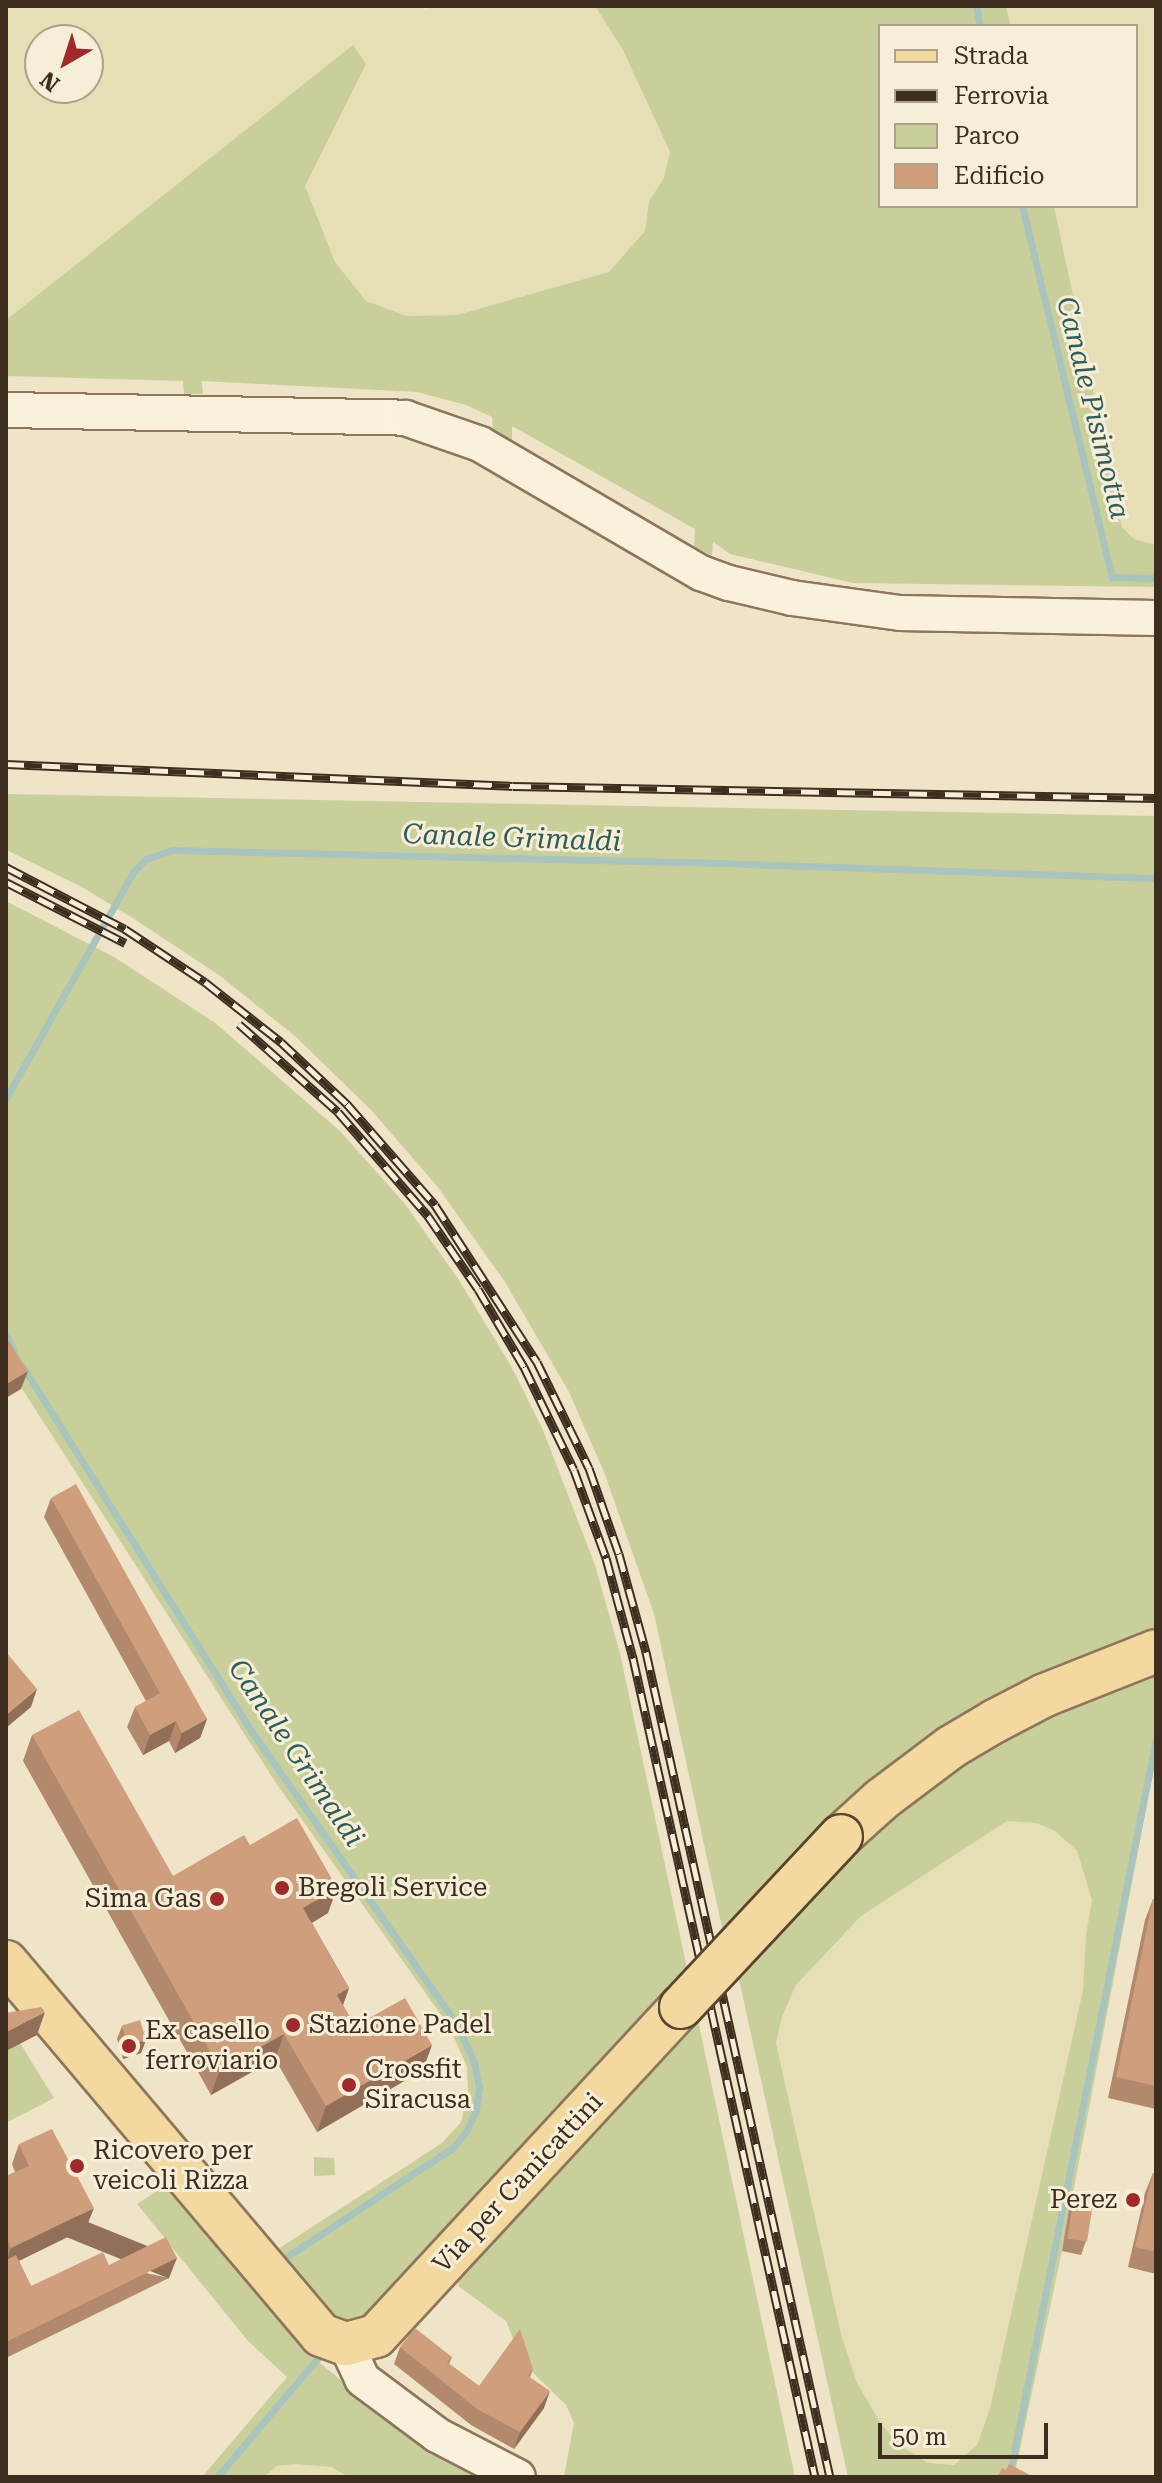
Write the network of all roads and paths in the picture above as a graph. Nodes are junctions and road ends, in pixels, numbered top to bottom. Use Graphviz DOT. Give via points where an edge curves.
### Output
graph roads {
  1 [pos="6,410"];
  2 [pos="1156,618"];
  3 [pos="1151,1652"];
  4 [pos="6,1962"];
  5 [pos="346,2344"];
  6 [pos="518,2477"];
  1 -- 2 [label="street" via="405,418 480,444 701,573 729,583 900,613"];
  3 -- 5 [label="main road, Via per Canicattini, bridge" via="995,1721 882,1799 841,1836 376,2336"];
  4 -- 5 [label="main road" via="321,2335"];
  5 -- 6 [label="street" via="362,2379 437,2435"];
}
